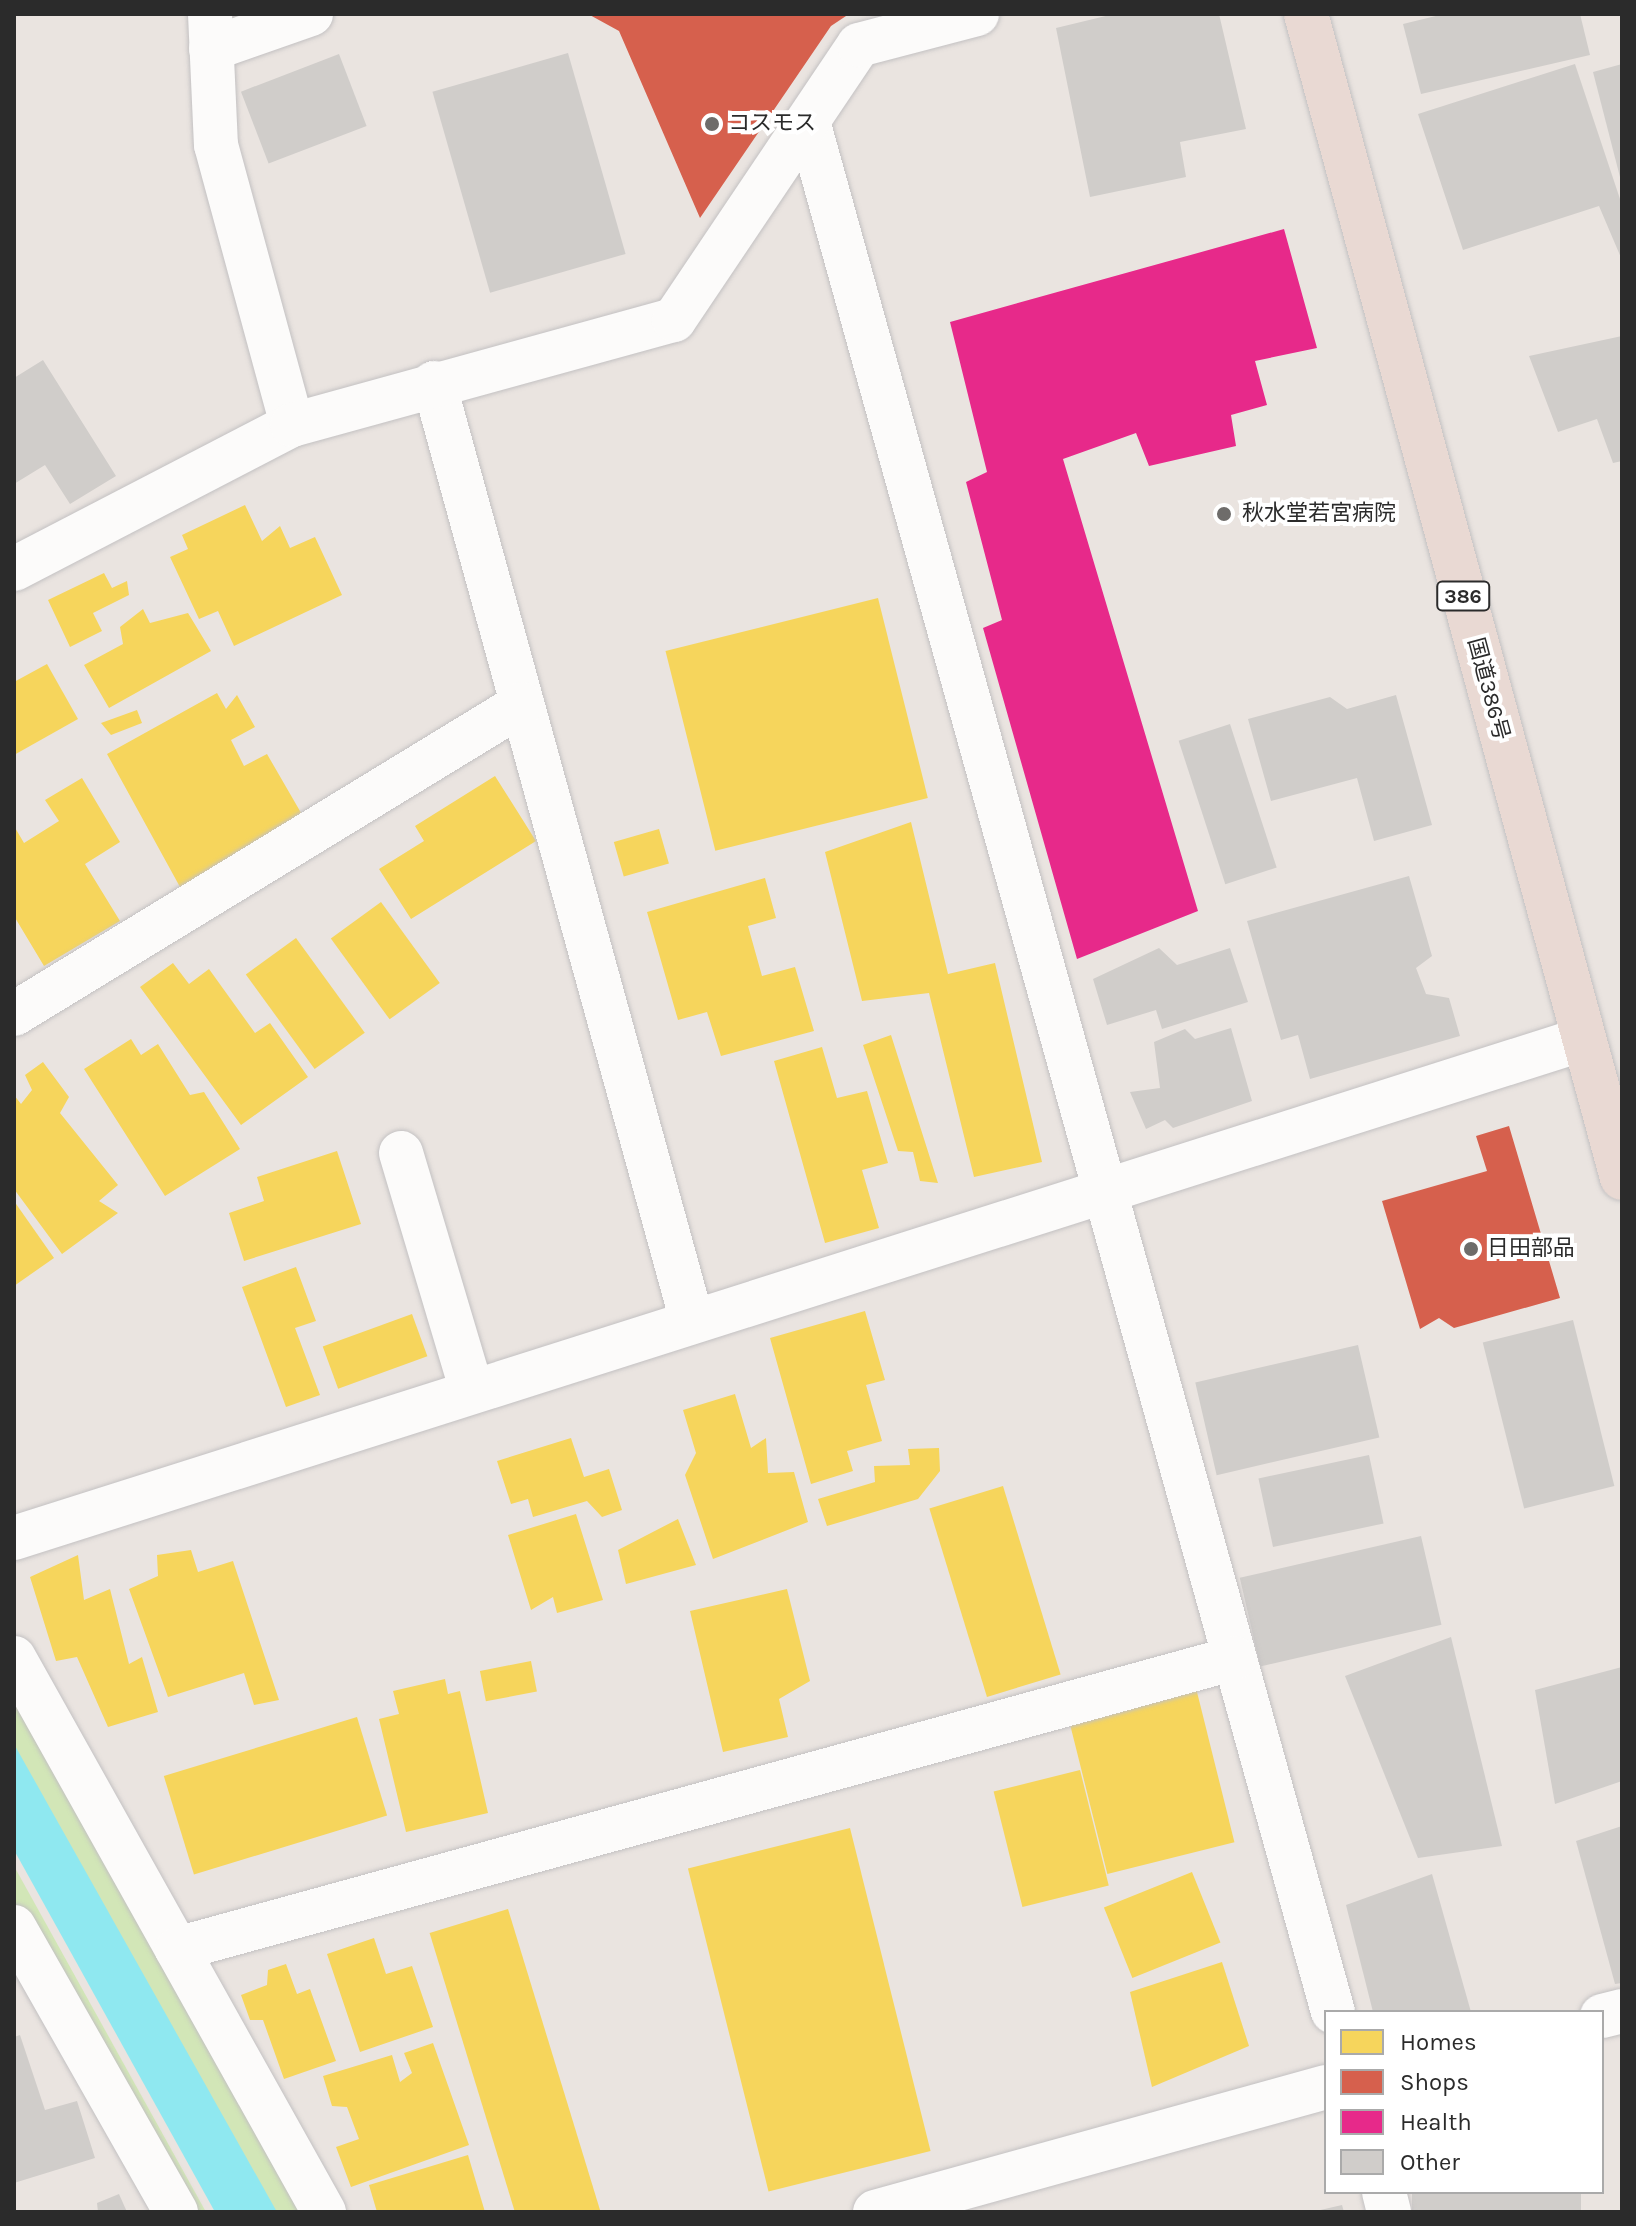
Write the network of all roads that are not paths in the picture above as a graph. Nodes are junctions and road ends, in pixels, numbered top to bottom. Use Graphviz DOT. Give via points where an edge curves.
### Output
graph roads {
  1 [pos="311,14"];
  2 [pos="977,14"];
  3 [pos="1306,14"];
  4 [pos="210,32"];
  5 [pos="809,125"];
  6 [pos="434,383"];
  7 [pos="292,425"];
  8 [pos="14,568"];
  9 [pos="522,704"];
  10 [pos="14,1014"];
  11 [pos="1583,1039"];
  12 [pos="401,1153"];
  13 [pos="1622,1178"];
  14 [pos="1105,1193"];
  15 [pos="692,1321"];
  16 [pos="472,1391"];
  17 [pos="14,1538"];
  18 [pos="14,1658"];
  19 [pos="1235,1658"];
  20 [pos="14,1927"];
  21 [pos="177,1949"];
  22 [pos="28,1982"];
  23 [pos="1332,2010"];
  24 [pos="1324,2088"];
  25 [pos="946,2203"];
  26 [pos="176,2212"];
  27 [pos="324,2212"];
  28 [pos="875,2212"];
  1 -- 4 [label="street"];
  2 -- 5 [label="street" via="859,45"];
  3 -- 11 [label="highway, 国道386号 / 386"];
  4 -- 7 [label="street" via="216,145"];
  5 -- 6 [label="street" via="674,320"];
  5 -- 14 [label="street"];
  6 -- 7 [label="street"];
  6 -- 9 [label="street"];
  7 -- 8 [label="street"];
  9 -- 10 [label="street"];
  9 -- 15 [label="street"];
  11 -- 13 [label="highway, 国道386号 / 386"];
  11 -- 14 [label="street"];
  12 -- 16 [label="street"];
  14 -- 15 [label="street"];
  14 -- 19 [label="street"];
  15 -- 16 [label="street"];
  16 -- 17 [label="street"];
  18 -- 21 [label="street"];
  19 -- 21 [label="street"];
  19 -- 23 [label="street"];
  20 -- 22 [label="street"];
  21 -- 27 [label="street"];
  22 -- 26 [label="street"];
  24 -- 25 [label="street"];
  25 -- 28 [label="street"];
}
